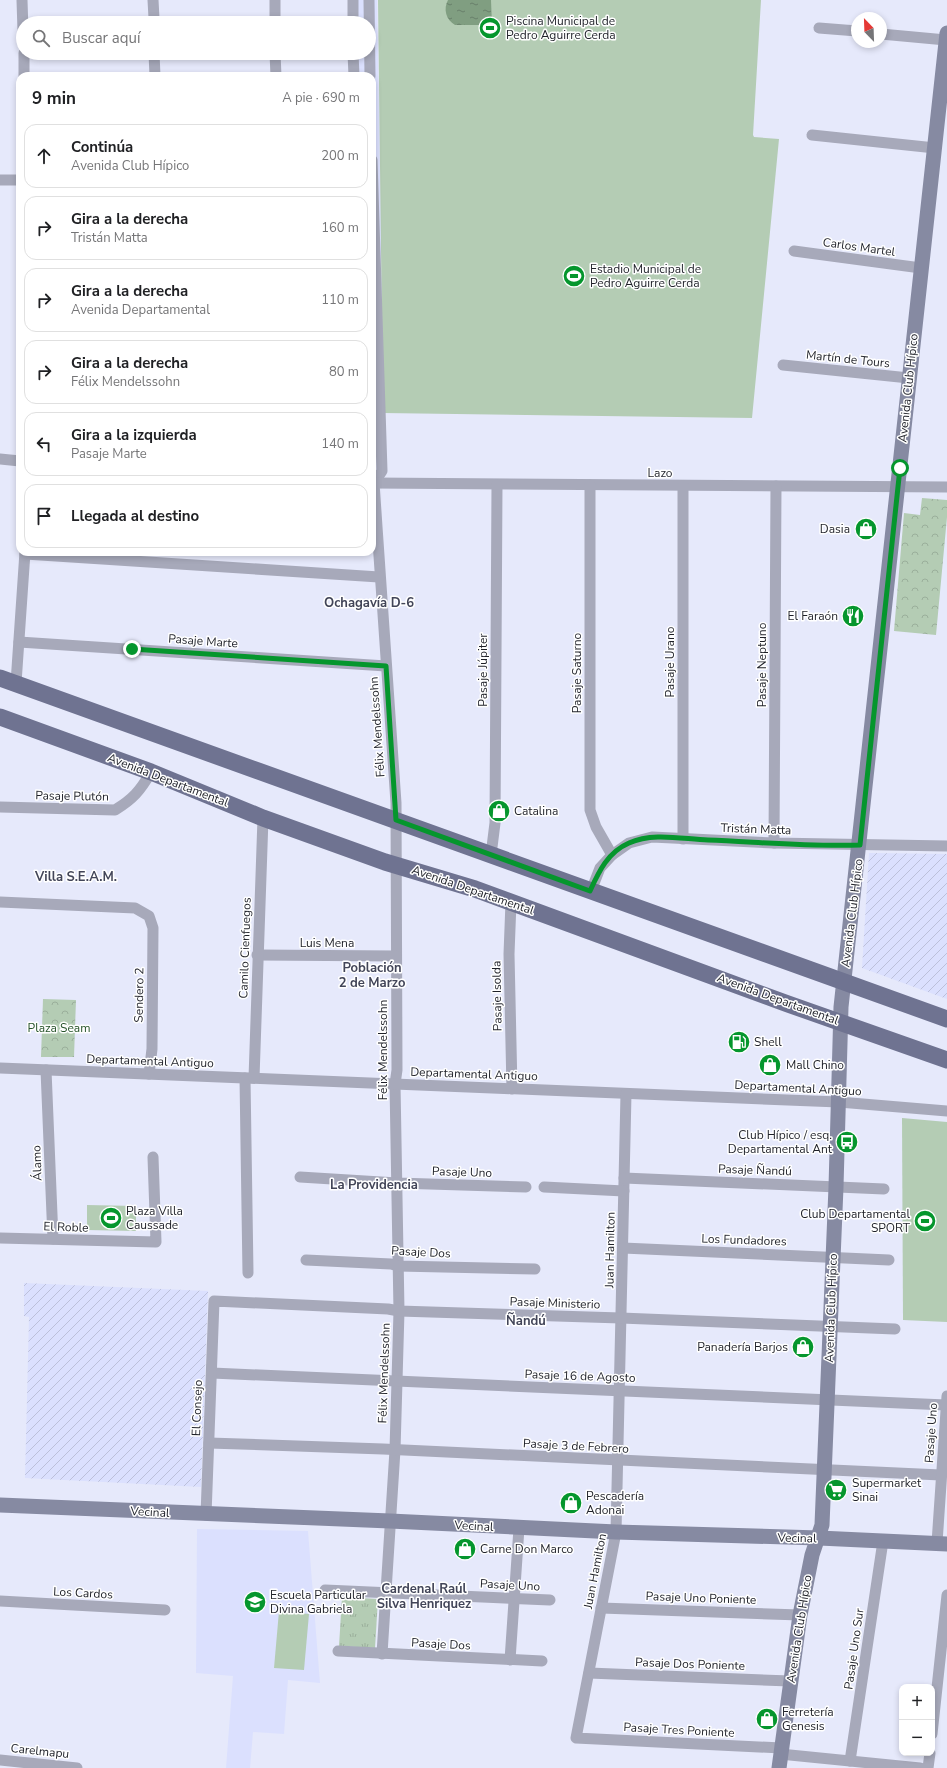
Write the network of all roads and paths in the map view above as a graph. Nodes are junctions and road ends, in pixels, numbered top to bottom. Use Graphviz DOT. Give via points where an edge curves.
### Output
graph roads {
  1 [pos="22,0"];
  2 [pos="153,0"];
  3 [pos="275,0"];
  4 [pos="353,0"];
  5 [pos="369,0"];
  6 [pos="23,16"];
  7 [pos="154,16"];
  8 [pos="275,16"];
  9 [pos="353,16"];
  10 [pos="369,16"];
  11 [pos="819,28"];
  12 [pos="851,31"];
  13 [pos="887,34"];
  14 [pos="947,36"];
  15 [pos="24,60"];
  16 [pos="154,60"];
  17 [pos="275,60"];
  18 [pos="354,60"];
  19 [pos="370,60"];
  20 [pos="24,72"];
  21 [pos="154,72"];
  22 [pos="276,72"];
  23 [pos="354,72"];
  24 [pos="370,72"];
  25 [pos="812,135"];
  26 [pos="934,148"];
  27 [pos="0,180"];
  28 [pos="16,180"];
  29 [pos="794,251"];
  30 [pos="921,268"];
  31 [pos="376,302"];
  32 [pos="783,365"];
  33 [pos="909,378"];
  34 [pos="0,459"];
  35 [pos="16,461"];
  36 [pos="376,479"];
  37 [pos="376,483"];
  38 [pos="497,484"];
  39 [pos="590,485"];
  40 [pos="683,486"];
  41 [pos="776,486"];
  42 [pos="898,487"];
  43 [pos="947,487"];
  44 [pos="376,530"];
  45 [pos="25,556"];
  46 [pos="69,556"];
  47 [pos="379,577"];
  48 [pos="19,642"];
  49 [pos="386,666"];
  50 [pos="8,681"];
  51 [pos="0,717"];
  52 [pos="151,772"];
  53 [pos="0,807"];
  54 [pos="263,818"];
  55 [pos="396,820"];
  56 [pos="683,839"];
  57 [pos="774,843"];
  58 [pos="860,845"];
  59 [pos="947,846"];
  60 [pos="491,855"];
  61 [pos="612,855"];
  62 [pos="396,864"];
  63 [pos="590,891"];
  64 [pos="0,902"];
  65 [pos="511,902"];
  66 [pos="257,956"];
  67 [pos="396,956"];
  68 [pos="844,982"];
  69 [pos="947,1019"];
  70 [pos="842,1023"];
  71 [pos="947,1060"];
  72 [pos="0,1068"];
  73 [pos="46,1070"];
  74 [pos="149,1074"];
  75 [pos="250,1078"];
  76 [pos="395,1084"];
  77 [pos="512,1089"];
  78 [pos="626,1094"];
  79 [pos="839,1102"];
  80 [pos="947,1111"];
  81 [pos="152,1157"];
  82 [pos="300,1177"];
  83 [pos="624,1178"];
  84 [pos="397,1183"];
  85 [pos="526,1187"];
  86 [pos="544,1187"];
  87 [pos="836,1187"];
  88 [pos="884,1189"];
  89 [pos="624,1191"];
  90 [pos="0,1238"];
  91 [pos="52,1239"];
  92 [pos="623,1248"];
  93 [pos="834,1257"];
  94 [pos="306,1260"];
  95 [pos="889,1260"];
  96 [pos="398,1266"];
  97 [pos="535,1269"];
  98 [pos="248,1273"];
  99 [pos="214,1301"];
  100 [pos="399,1311"];
  101 [pos="621,1318"];
  102 [pos="831,1326"];
  103 [pos="895,1329"];
  104 [pos="212,1373"];
  105 [pos="397,1382"];
  106 [pos="619,1390"];
  107 [pos="827,1400"];
  108 [pos="947,1401"];
  109 [pos="209,1443"];
  110 [pos="395,1450"];
  111 [pos="618,1461"];
  112 [pos="825,1469"];
  113 [pos="941,1475"];
  114 [pos="0,1505"];
  115 [pos="206,1515"];
  116 [pos="390,1521"];
  117 [pos="519,1528"];
  118 [pos="616,1532"];
  119 [pos="819,1538"];
  120 [pos="883,1541"];
  121 [pos="942,1544"];
  122 [pos="325,1590"];
  123 [pos="385,1592"];
  124 [pos="947,1595"];
  125 [pos="514,1598"];
  126 [pos="550,1600"];
  127 [pos="0,1601"];
  128 [pos="601,1608"];
  129 [pos="166,1610"];
  130 [pos="800,1615"];
  131 [pos="338,1652"];
  132 [pos="382,1654"];
  133 [pos="510,1660"];
  134 [pos="542,1661"];
  135 [pos="589,1673"];
  136 [pos="790,1681"];
  137 [pos="934,1720"];
  138 [pos="576,1738"];
  139 [pos="930,1756"];
  140 [pos="780,1757"];
  141 [pos="0,1760"];
  142 [pos="850,1761"];
  143 [pos="47,1766"];
  144 [pos="77,1768"];
  145 [pos="920,1768"];
  146 [pos="928,1768"];
  1 -- 6 [label="street"];
  2 -- 7 [label="street"];
  3 -- 8 [label="street"];
  4 -- 9 [label="street"];
  5 -- 10 [label="street"];
  11 -- 12 [label="street"];
  13 -- 14 [label="street"];
  14 -- 26 [label="street, Avenida Club Hípico"];
  15 -- 20 [label="street"];
  16 -- 21 [label="street"];
  17 -- 22 [label="street"];
  18 -- 23 [label="street"];
  19 -- 24 [label="street"];
  25 -- 26 [label="street"];
  26 -- 30 [label="street, Avenida Club Hípico"];
  27 -- 28 [label="street"];
  29 -- 30 [label="street, Carlos Martel"];
  30 -- 33 [label="street, Avenida Club Hípico"];
  31 -- 36 [label="street, Félix Mendelssohn" via="382,471"];
  32 -- 33 [label="street, Martín de Tours"];
  33 -- 42 [label="street, Avenida Club Hípico"];
  34 -- 35 [label="street"];
  37 -- 38 [label="street, Lazo"];
  38 -- 39 [label="street, Lazo"];
  38 -- 60 [label="street, Pasaje Júpiter" via="495,823"];
  39 -- 40 [label="street, Lazo"];
  39 -- 61 [label="street, Pasaje Saturno" via="590,810 596,827"];
  40 -- 41 [label="street, Lazo"];
  40 -- 56 [label="street, Pasaje Urano"];
  41 -- 42 [label="street, Lazo"];
  41 -- 57 [label="street, Pasaje Neptuno"];
  42 -- 43 [label="street, Lazo"];
  42 -- 58 [label="street, Avenida Club Hípico"];
  44 -- 47 [label="street, Félix Mendelssohn"];
  45 -- 48 [label="street"];
  46 -- 47 [label="street"];
  47 -- 49 [label="street, Félix Mendelssohn"];
  48 -- 49 [label="street, Pasaje Marte"];
  48 -- 50 [label="street"];
  49 -- 55 [label="street, Félix Mendelssohn"];
  50 -- 55 [label="main road"];
  51 -- 52 [label="main road, Avenida Departamental"];
  52 -- 53 [label="street, Pasaje Plutón" via="131,800 115,810"];
  52 -- 54 [label="main road, Avenida Departamental"];
  54 -- 62 [label="main road, Avenida Departamental"];
  54 -- 66 [label="street, Camilo Cienfuegos"];
  55 -- 60 [label="main road"];
  55 -- 62 [label="street, Félix Mendelssohn"];
  56 -- 57 [label="street, Tristán Matta"];
  56 -- 61 [label="street, Tristán Matta" via="652,836 629,843"];
  57 -- 58 [label="street, Tristán Matta"];
  58 -- 59 [label="street, Tristán Matta"];
  58 -- 68 [label="street, Avenida Club Hípico"];
  60 -- 63 [label="main road"];
  61 -- 63 [label="street, Tristán Matta" via="600,868"];
  62 -- 65 [label="main road, Avenida Departamental"];
  62 -- 67 [label="street, Félix Mendelssohn"];
  63 -- 68 [label="main road"];
  64 -- 74 [label="street, Sendero 2" via="135,908 149,916 153,928 152,1049"];
  65 -- 70 [label="main road, Avenida Departamental"];
  65 -- 77 [label="street, Pasaje Isolda" via="509,954"];
  66 -- 67 [label="street, Luis Mena"];
  66 -- 75 [label="street, Camilo Cienfuegos"];
  67 -- 76 [label="street, Félix Mendelssohn"];
  68 -- 69 [label="main road"];
  68 -- 70 [label="street, Avenida Club Hípico"];
  70 -- 71 [label="main road, Avenida Departamental"];
  70 -- 79 [label="street, Avenida Club Hípico"];
  72 -- 73 [label="street, Departamental Antiguo"];
  73 -- 74 [label="street, Departamental Antiguo"];
  73 -- 91 [label="street, Álamo"];
  74 -- 75 [label="street, Departamental Antiguo"];
  75 -- 76 [label="street, Departamental Antiguo"];
  75 -- 98 [label="street, Camilo Cienfuegos"];
  76 -- 77 [label="street, Departamental Antiguo"];
  76 -- 84 [label="street, Félix Mendelssohn"];
  77 -- 78 [label="street, Departamental Antiguo"];
  78 -- 79 [label="street, Departamental Antiguo"];
  78 -- 83 [label="street, Juan Hamilton"];
  79 -- 80 [label="street, Departamental Antiguo"];
  79 -- 87 [label="street, Avenida Club Hípico"];
  81 -- 91 [label="street, El Roble" via="156,1242"];
  82 -- 84 [label="street, Pasaje Uno"];
  83 -- 87 [label="street, Pasaje Ñandú"];
  83 -- 89 [label="street, Juan Hamilton"];
  84 -- 85 [label="street, Pasaje Uno"];
  84 -- 96 [label="street, Félix Mendelssohn"];
  86 -- 89 [label="street"];
  87 -- 88 [label="street, Pasaje Ñandú"];
  87 -- 93 [label="street, Avenida Club Hípico"];
  89 -- 92 [label="street, Juan Hamilton"];
  90 -- 91 [label="street, El Roble"];
  92 -- 93 [label="street, Los Fundadores"];
  92 -- 101 [label="street, Juan Hamilton"];
  93 -- 95 [label="street, Los Fundadores"];
  93 -- 102 [label="street, Avenida Club Hípico"];
  94 -- 96 [label="street, Pasaje Dos"];
  96 -- 97 [label="street, Pasaje Dos"];
  96 -- 100 [label="street, Félix Mendelssohn"];
  99 -- 100 [label="street, Pasaje Ministerio" via="388,1308"];
  99 -- 104 [label="street, El Consejo"];
  100 -- 101 [label="street, Pasaje Ministerio"];
  100 -- 105 [label="street, Félix Mendelssohn"];
  101 -- 102 [label="street, Pasaje Ministerio"];
  101 -- 106 [label="street, Juan Hamilton"];
  102 -- 103 [label="street, Pasaje Ministerio"];
  102 -- 107 [label="street, Avenida Club Hípico"];
  104 -- 105 [label="street, Pasaje 16 de Agosto" via="380,1379"];
  104 -- 109 [label="street, El Consejo"];
  105 -- 106 [label="street, Pasaje 16 de Agosto"];
  105 -- 110 [label="street, Félix Mendelssohn"];
  106 -- 107 [label="street, Pasaje 16 de Agosto"];
  106 -- 111 [label="street, Juan Hamilton"];
  107 -- 108 [label="street, Pasaje 16 de Agosto"];
  107 -- 112 [label="street, Avenida Club Hípico"];
  108 -- 113 [label="street, Pasaje Uno"];
  109 -- 110 [label="street, Pasaje 3 de Febrero"];
  109 -- 115 [label="street, El Consejo"];
  110 -- 111 [label="street, Pasaje 3 de Febrero"];
  110 -- 116 [label="street, Félix Mendelssohn"];
  111 -- 112 [label="street, Pasaje 3 de Febrero"];
  111 -- 118 [label="street, Juan Hamilton"];
  112 -- 113 [label="street, Pasaje 3 de Febrero"];
  112 -- 119 [label="street, Avenida Club Hípico"];
  113 -- 121 [label="street, Pasaje Uno"];
  114 -- 115 [label="street, Vecinal"];
  115 -- 116 [label="street, Vecinal"];
  116 -- 117 [label="street, Vecinal"];
  116 -- 123 [label="street, Félix Mendelssohn"];
  117 -- 118 [label="street, Vecinal"];
  117 -- 125 [label="street"];
  118 -- 119 [label="street, Vecinal"];
  118 -- 128 [label="street, Juan Hamilton"];
  119 -- 120 [label="street, Vecinal"];
  119 -- 130 [label="street, Avenida Club Hípico" via="812,1554"];
  120 -- 121 [label="street, Vecinal"];
  120 -- 142 [label="street, Pasaje Uno Sur"];
  122 -- 123 [label="street, Pasaje Uno"];
  123 -- 125 [label="street, Pasaje Uno"];
  123 -- 132 [label="street, Félix Mendelssohn"];
  124 -- 137 [label="street"];
  125 -- 126 [label="street, Pasaje Uno"];
  125 -- 133 [label="street"];
  127 -- 129 [label="street, Los Cardos"];
  128 -- 130 [label="street, Pasaje Uno Poniente"];
  128 -- 135 [label="street, Juan Hamilton"];
  130 -- 136 [label="street, Avenida Club Hípico"];
  131 -- 132 [label="street, Pasaje Dos"];
  132 -- 133 [label="street, Pasaje Dos"];
  133 -- 134 [label="street, Pasaje Dos"];
  135 -- 136 [label="street, Pasaje Dos Poniente"];
  135 -- 138 [label="street, Juan Hamilton"];
  136 -- 140 [label="street, Avenida Club Hípico"];
  138 -- 140 [label="street, Pasaje Tres Poniente"];
  139 -- 146 [label="street"];
  140 -- 142 [label="street, Pasaje Tres Poniente"];
  141 -- 143 [label="street, Carelmapu"];
  142 -- 145 [label="street, Pasaje Tres Poniente"];
  143 -- 144 [label="street, Carelmapu"];
}
